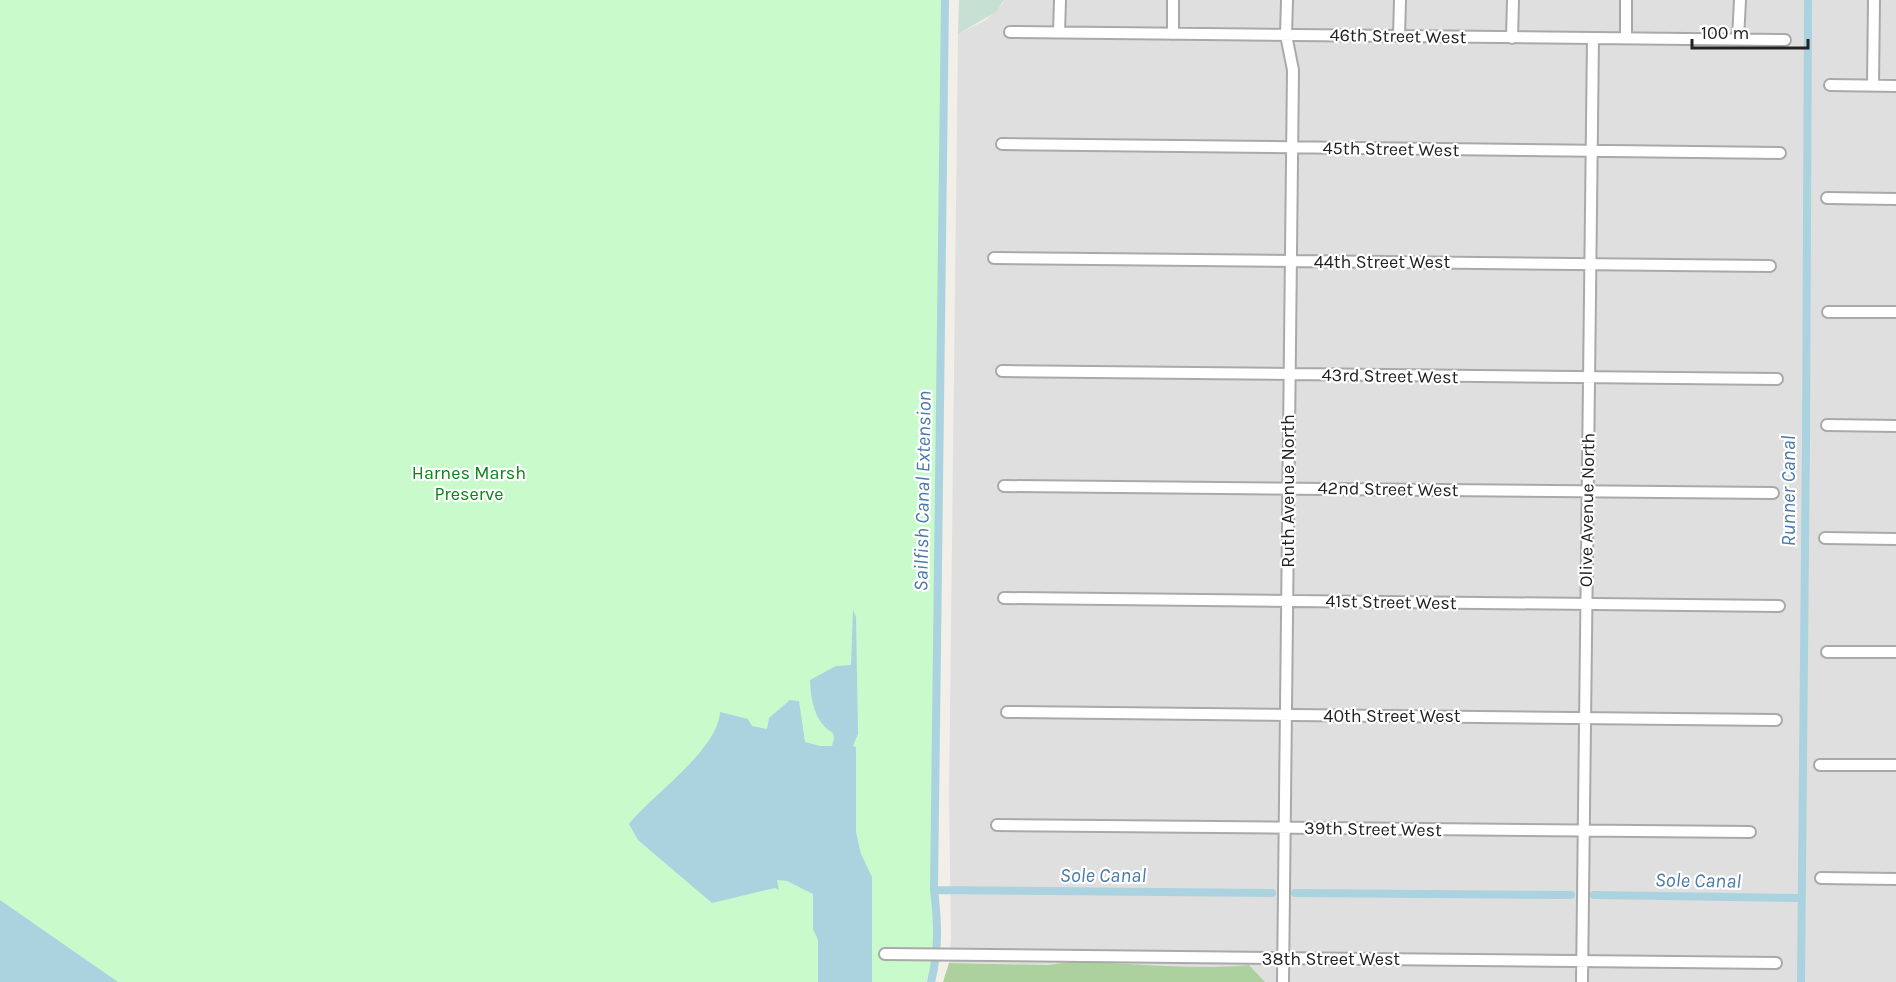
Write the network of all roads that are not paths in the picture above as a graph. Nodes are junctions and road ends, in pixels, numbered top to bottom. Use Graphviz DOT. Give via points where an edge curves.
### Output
graph roads {
  1 [pos="1060,0"];
  2 [pos="1173,0"];
  3 [pos="1287,0"];
  4 [pos="1400,0"];
  5 [pos="1513,0"];
  6 [pos="1626,0"];
  7 [pos="1740,0"];
  8 [pos="1874,0"];
  9 [pos="1010,32"];
  10 [pos="1059,32"];
  11 [pos="1173,34"];
  12 [pos="1286,35"];
  13 [pos="1399,36"];
  14 [pos="1512,38"];
  15 [pos="1593,38"];
  16 [pos="1626,38"];
  17 [pos="1738,39"];
  18 [pos="1785,40"];
  19 [pos="1830,85"];
  20 [pos="1874,86"];
  21 [pos="1896,86"];
  22 [pos="1002,144"];
  23 [pos="1291,148"];
  24 [pos="1590,151"];
  25 [pos="1780,153"];
  26 [pos="1827,198"];
  27 [pos="1896,199"];
  28 [pos="994,258"];
  29 [pos="1290,262"];
  30 [pos="1590,264"];
  31 [pos="1770,266"];
  32 [pos="1828,312"];
  33 [pos="1896,312"];
  34 [pos="1002,371"];
  35 [pos="1288,375"];
  36 [pos="1588,378"];
  37 [pos="1777,379"];
  38 [pos="1827,425"];
  39 [pos="1896,426"];
  40 [pos="1004,486"];
  41 [pos="1287,488"];
  42 [pos="1587,491"];
  43 [pos="1773,493"];
  44 [pos="1826,538"];
  45 [pos="1896,539"];
  46 [pos="1004,598"];
  47 [pos="1287,602"];
  48 [pos="1586,604"];
  49 [pos="1779,606"];
  50 [pos="1827,652"];
  51 [pos="1896,652"];
  52 [pos="1007,712"];
  53 [pos="1286,715"];
  54 [pos="1584,717"];
  55 [pos="1776,720"];
  56 [pos="1820,765"];
  57 [pos="1896,765"];
  58 [pos="997,825"];
  59 [pos="1284,828"];
  60 [pos="1583,831"];
  61 [pos="1750,832"];
  62 [pos="1821,878"];
  63 [pos="1896,879"];
  64 [pos="885,954"];
  65 [pos="1284,959"];
  66 [pos="1582,961"];
  67 [pos="1776,963"];
  68 [pos="1283,982"];
  69 [pos="1582,982"];
  1 -- 10 [label="street"];
  2 -- 11 [label="street"];
  3 -- 12 [label="street, Ruth Avenue North"];
  4 -- 13 [label="street"];
  5 -- 14 [label="street"];
  6 -- 16 [label="street"];
  7 -- 17 [label="street"];
  8 -- 20 [label="street"];
  9 -- 10 [label="street, 46th Street West"];
  10 -- 11 [label="street, 46th Street West"];
  11 -- 12 [label="street, 46th Street West"];
  12 -- 13 [label="street, 46th Street West"];
  12 -- 23 [label="street, Ruth Avenue North" via="1293,70"];
  13 -- 14 [label="street, 46th Street West"];
  14 -- 15 [label="street, 46th Street West"];
  15 -- 16 [label="street, 46th Street West"];
  15 -- 24 [label="street, Olive Avenue North"];
  16 -- 17 [label="street, 46th Street West"];
  17 -- 18 [label="street, 46th Street West"];
  19 -- 20 [label="street"];
  20 -- 21 [label="street"];
  22 -- 23 [label="street, 45th Street West"];
  23 -- 24 [label="street, 45th Street West"];
  23 -- 29 [label="street, Ruth Avenue North"];
  24 -- 25 [label="street, 45th Street West"];
  24 -- 30 [label="street, Olive Avenue North"];
  26 -- 27 [label="street"];
  28 -- 29 [label="street, 44th Street West"];
  29 -- 30 [label="street, 44th Street West"];
  29 -- 35 [label="street, Ruth Avenue North"];
  30 -- 31 [label="street, 44th Street West"];
  30 -- 36 [label="street, Olive Avenue North"];
  32 -- 33 [label="street"];
  34 -- 35 [label="street, 43rd Street West"];
  35 -- 36 [label="street, 43rd Street West"];
  35 -- 41 [label="street, Ruth Avenue North"];
  36 -- 37 [label="street, 43rd Street West"];
  36 -- 42 [label="street, Olive Avenue North"];
  38 -- 39 [label="street"];
  40 -- 41 [label="street, 42nd Street West"];
  41 -- 42 [label="street, 42nd Street West"];
  41 -- 47 [label="street, Ruth Avenue North"];
  42 -- 43 [label="street, 42nd Street West"];
  42 -- 48 [label="street, Olive Avenue North"];
  44 -- 45 [label="street"];
  46 -- 47 [label="street, 41st Street West"];
  47 -- 48 [label="street, 41st Street West"];
  47 -- 53 [label="street, Ruth Avenue North"];
  48 -- 49 [label="street, 41st Street West"];
  48 -- 54 [label="street, Olive Avenue North"];
  50 -- 51 [label="street"];
  52 -- 53 [label="street, 40th Street West"];
  53 -- 54 [label="street, 40th Street West"];
  53 -- 59 [label="street, Ruth Avenue North"];
  54 -- 55 [label="street, 40th Street West"];
  54 -- 60 [label="street, Olive Avenue North"];
  56 -- 57 [label="street"];
  58 -- 59 [label="street, 39th Street West"];
  59 -- 60 [label="street, 39th Street West"];
  59 -- 65 [label="street, Ruth Avenue North"];
  60 -- 61 [label="street, 39th Street West"];
  60 -- 66 [label="street, Olive Avenue North"];
  62 -- 63 [label="street"];
  64 -- 65 [label="street, 38th Street West"];
  65 -- 66 [label="street, 38th Street West"];
  65 -- 68 [label="street, Ruth Avenue North"];
  66 -- 67 [label="street, 38th Street West"];
  66 -- 69 [label="street, Olive Avenue North"];
}
